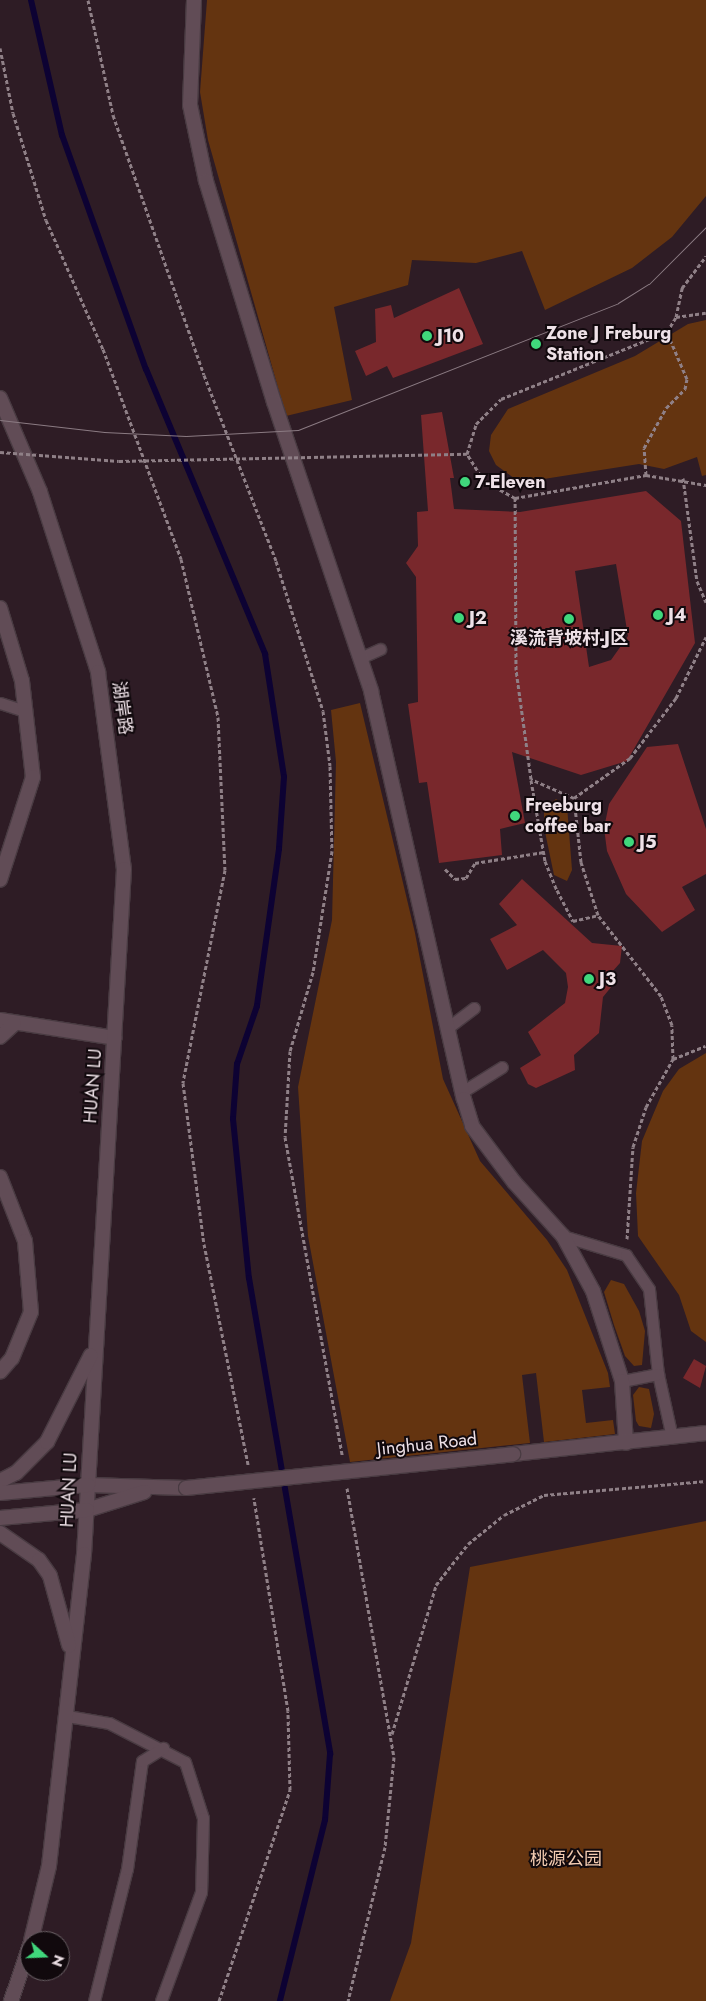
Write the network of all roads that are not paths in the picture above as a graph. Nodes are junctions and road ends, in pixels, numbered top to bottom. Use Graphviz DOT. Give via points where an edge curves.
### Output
graph roads {
  1 [pos="194,0"];
  2 [pos="0,398"];
  3 [pos="0,608"];
  4 [pos="380,649"];
  5 [pos="360,658"];
  6 [pos="0,703"];
  7 [pos="26,711"];
  8 [pos="0,880"];
  9 [pos="474,1008"];
  10 [pos="0,1020"];
  11 [pos="14,1024"];
  12 [pos="446,1029"];
  13 [pos="0,1036"];
  14 [pos="115,1038"];
  15 [pos="502,1067"];
  16 [pos="462,1092"];
  17 [pos="0,1177"];
  18 [pos="563,1236"];
  19 [pos="96,1342"];
  20 [pos="0,1372"];
  21 [pos="658,1374"];
  22 [pos="622,1381"];
  23 [pos="706,1433"];
  24 [pos="672,1437"];
  25 [pos="626,1443"];
  26 [pos="0,1482"];
  27 [pos="88,1485"];
  28 [pos="152,1490"];
  29 [pos="0,1493"];
  30 [pos="86,1510"];
  31 [pos="0,1518"];
  32 [pos="0,1533"];
  33 [pos="72,1668"];
  34 [pos="67,1716"];
  35 [pos="163,1748"];
  36 [pos="33,1931"];
  37 [pos="20,1977"];
  38 [pos="12,2001"];
  39 [pos="94,2001"];
  40 [pos="161,2001"];
  1 -- 5 [label="street" via="190,105 206,181"];
  2 -- 14 [label="street, 湖岸路" via="40,492 98,672 124,869"];
  3 -- 7 [label="street" via="22,681"];
  4 -- 5 [label="lane"];
  5 -- 12 [label="street" via="404,826"];
  6 -- 7 [label="lane"];
  7 -- 8 [label="street" via="33,777"];
  9 -- 12 [label="lane"];
  10 -- 11 [label="street"];
  11 -- 13 [label="street"];
  11 -- 14 [label="street"];
  12 -- 16 [label="street"];
  14 -- 19 [label="street, HUAN LU"];
  15 -- 16 [label="lane"];
  16 -- 18 [label="street" via="472,1126 514,1182"];
  17 -- 20 [label="street" via="25,1241 31,1312 12,1358"];
  18 -- 21 [label="lane" via="626,1255 649,1289"];
  18 -- 22 [label="street" via="593,1290"];
  19 -- 26 [label="street" via="47,1442 16,1473"];
  19 -- 27 [label="street, HUAN LU"];
  21 -- 22 [label="lane"];
  21 -- 24 [label="lane"];
  22 -- 25 [label="street"];
  23 -- 24 [label="street, Jinghua Road"];
  24 -- 25 [label="street, Jinghua Road"];
  25 -- 28 [label="street, Jinghua Road, bridge"];
  27 -- 28 [label="street, Jinghua Road"];
  27 -- 29 [label="street, Jinghua Road"];
  27 -- 30 [label="street, HUAN LU"];
  28 -- 30 [label="street, Jinghua Road"];
  30 -- 31 [label="street, Jinghua Road"];
  30 -- 33 [label="street, HUAN LU"];
  32 -- 33 [label="street" via="39,1560 50,1576 65,1620"];
  33 -- 34 [label="street, HUAN LU"];
  34 -- 35 [label="lane" via="109,1723"];
  34 -- 36 [label="street, HUAN LU" via="49,1866"];
  35 -- 39 [label="lane" via="142,1761 127,1869"];
  35 -- 40 [label="lane" via="185,1762 203,1818 201,1892"];
  37 -- 38 [label="street"];
}
